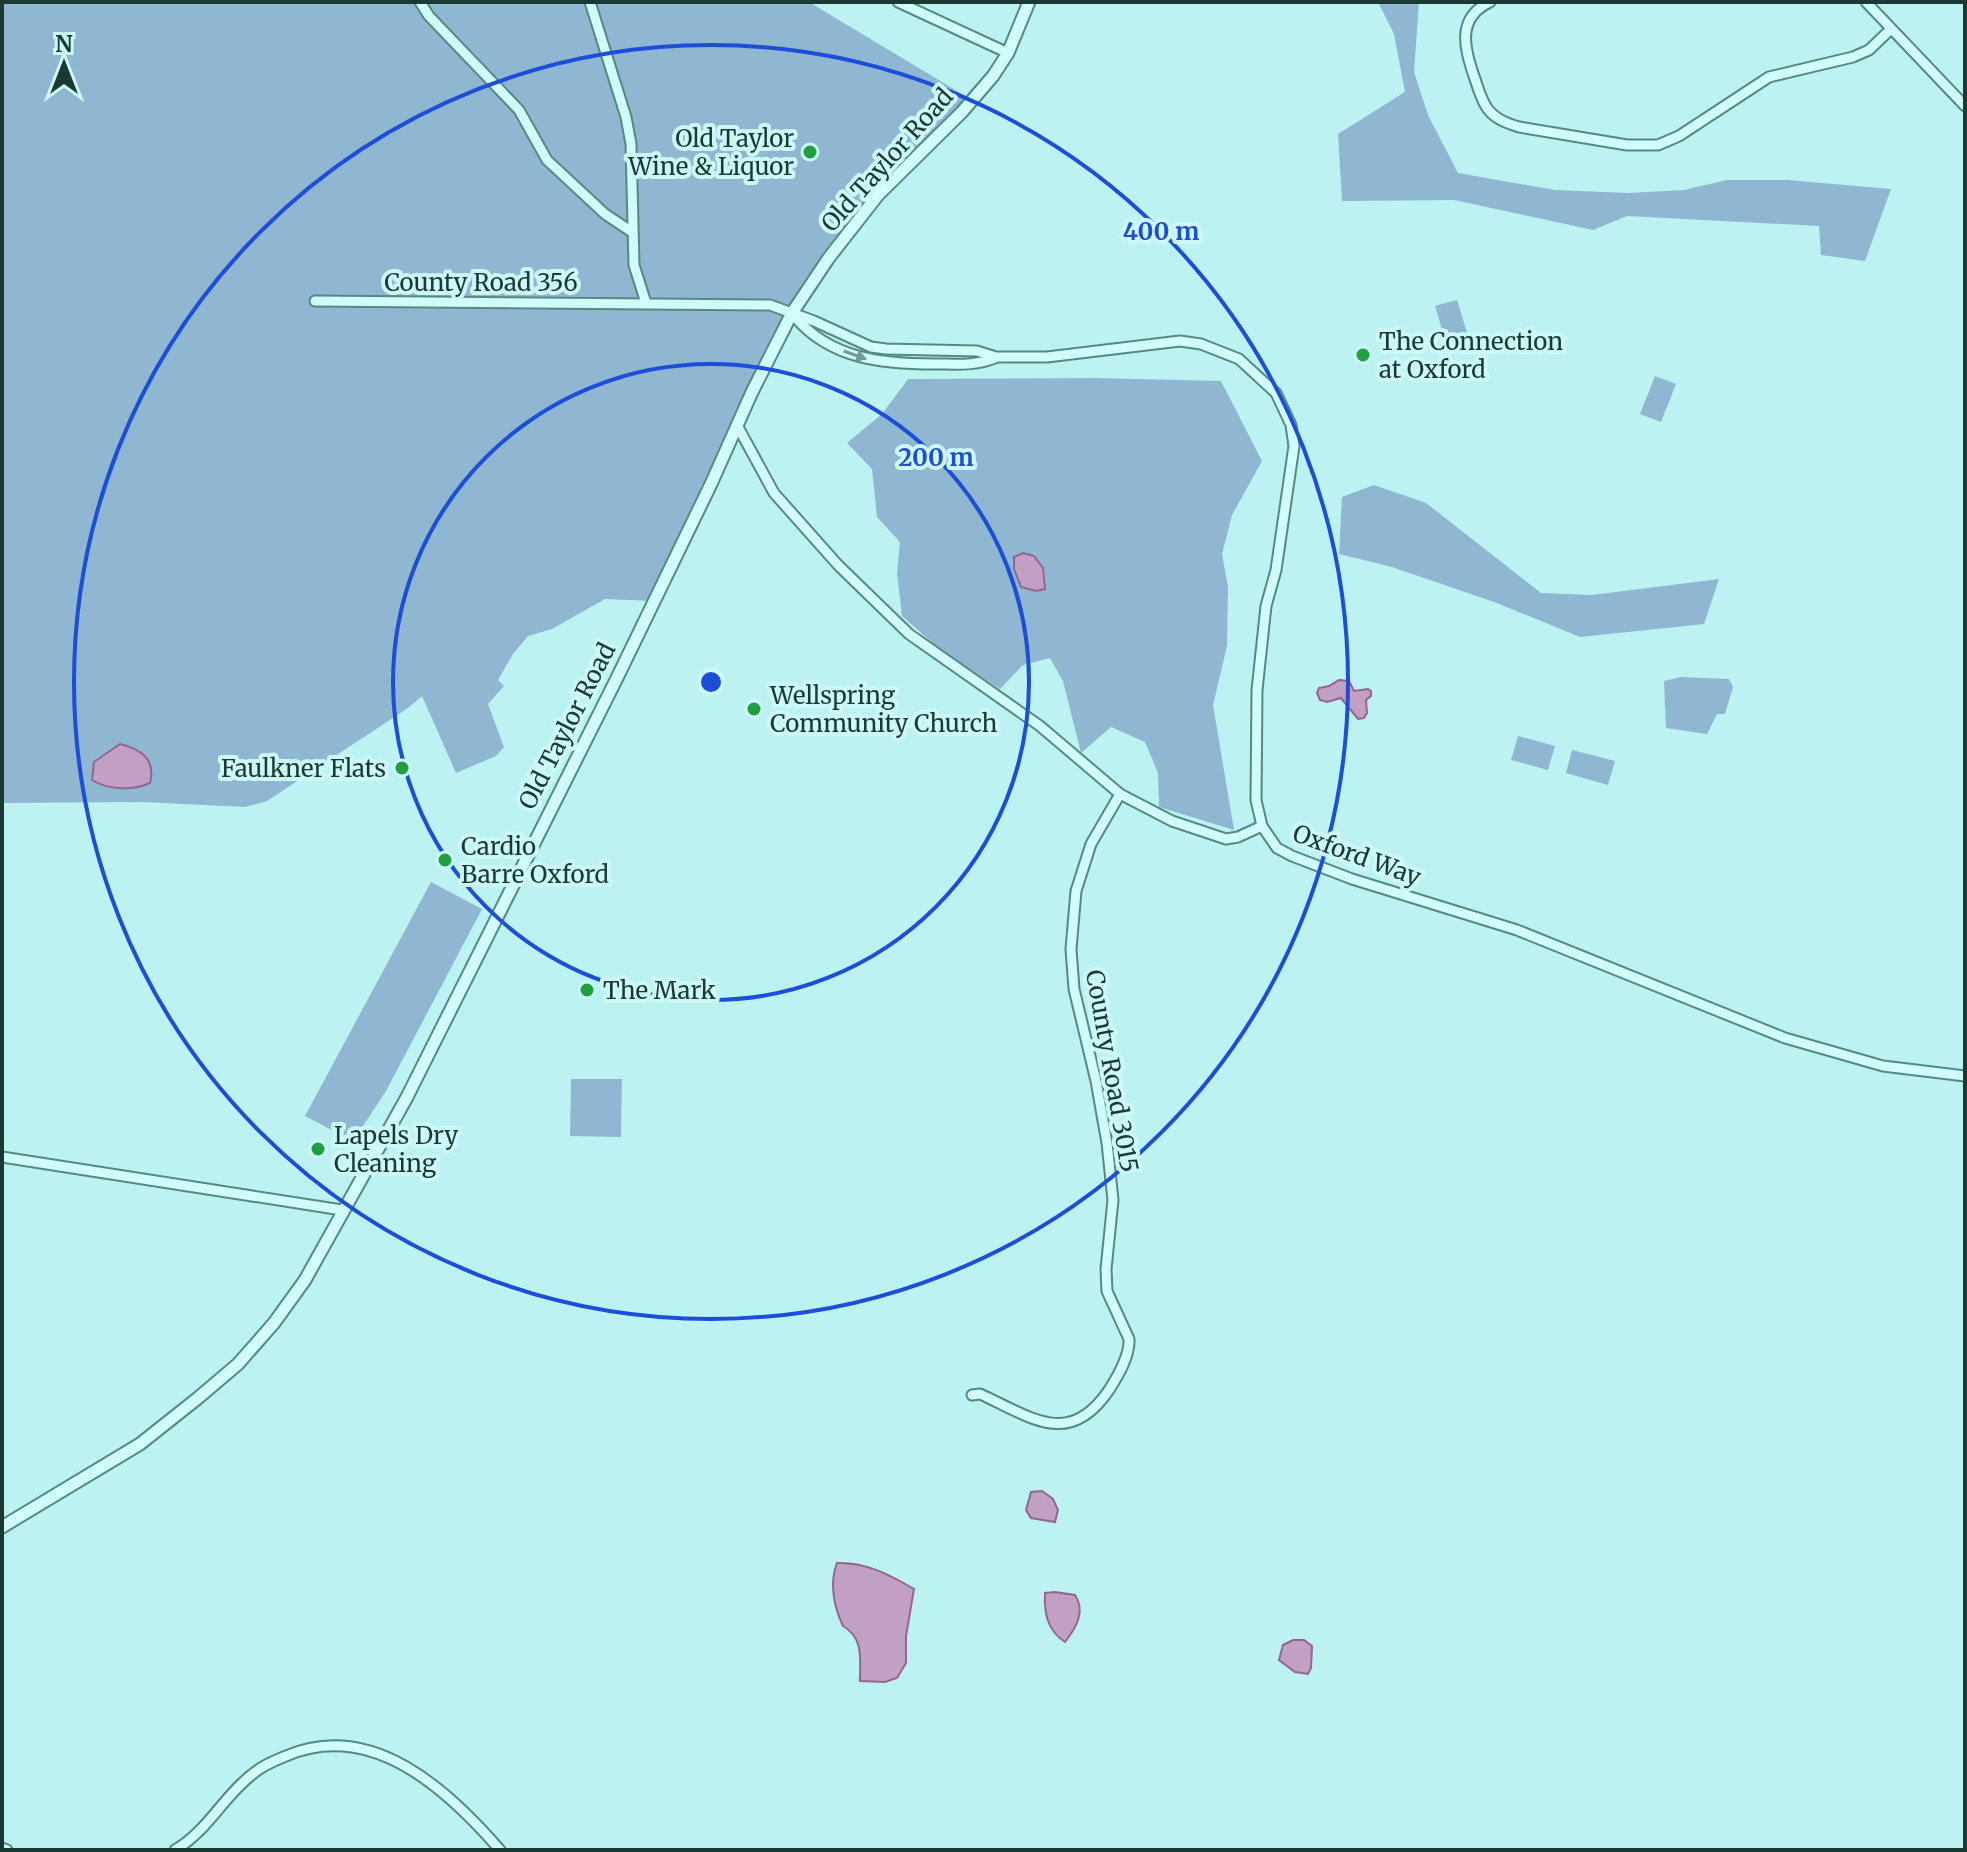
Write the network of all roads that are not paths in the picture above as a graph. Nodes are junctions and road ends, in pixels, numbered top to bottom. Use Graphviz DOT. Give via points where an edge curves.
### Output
graph roads {
  1 [pos="420,2"];
  2 [pos="590,2"];
  3 [pos="898,2"];
  4 [pos="1029,2"];
  5 [pos="1490,2"];
  6 [pos="1866,2"];
  7 [pos="1891,29"];
  8 [pos="1008,53"];
  9 [pos="1965,106"];
  10 [pos="632,232"];
  11 [pos="315,301"];
  12 [pos="646,303"];
  13 [pos="792,313"];
  14 [pos="996,357"];
  15 [pos="738,427"];
  16 [pos="1120,794"];
  17 [pos="1262,826"];
  18 [pos="1965,1076"];
  19 [pos="2,1157"];
  20 [pos="342,1210"];
  21 [pos="972,1395"];
  22 [pos="2,1527"];
  23 [pos="175,1850"];
  24 [pos="500,1850"];
  1 -- 10 [label="street" via="519,110 547,160"];
  2 -- 10 [label="street" via="631,144"];
  3 -- 8 [label="street"];
  4 -- 8 [label="street, Old Taylor Road"];
  5 -- 7 [label="street" via="1472,16 1464,49 1488,109 1499,120 1637,146 1679,136 1769,77 1869,50"];
  6 -- 7 [label="street"];
  7 -- 9 [label="street"];
  8 -- 13 [label="street, Old Taylor Road" via="962,112 878,195"];
  10 -- 12 [label="street" via="634,265"];
  11 -- 12 [label="street, County Road 356"];
  12 -- 13 [label="street, County Road 356" via="770,305"];
  13 -- 14 [label="street, Oxford Way" via="871,347 977,351"];
  13 -- 14 [label="street, Oxford Way, one-way" via="808,333 875,362 978,365"];
  13 -- 15 [label="street, Old Taylor Road"];
  14 -- 17 [label="street, Oxford Way" via="1047,357 1180,341 1239,359 1276,393 1294,446 1260,651 1255,783"];
  15 -- 16 [label="street" via="774,493 909,634 1040,726"];
  15 -- 20 [label="street, Old Taylor Road" via="407,1097"];
  16 -- 17 [label="street" via="1172,821 1226,839"];
  16 -- 21 [label="street, County Road 3015" via="1091,844 1074,900 1071,949 1110,1171 1107,1291 1129,1347 1101,1402 1088,1416 1071,1423 1040,1421"];
  17 -- 18 [label="street, Oxford Way" via="1277,848 1292,856 1517,930 1785,1038 1883,1066"];
  19 -- 20 [label="street"];
  20 -- 22 [label="street, Old Taylor Road" via="305,1280 238,1364 140,1444"];
  23 -- 24 [label="street" via="200,1831 254,1772 300,1750 330,1745 376,1751 412,1770 472,1818"];
}
